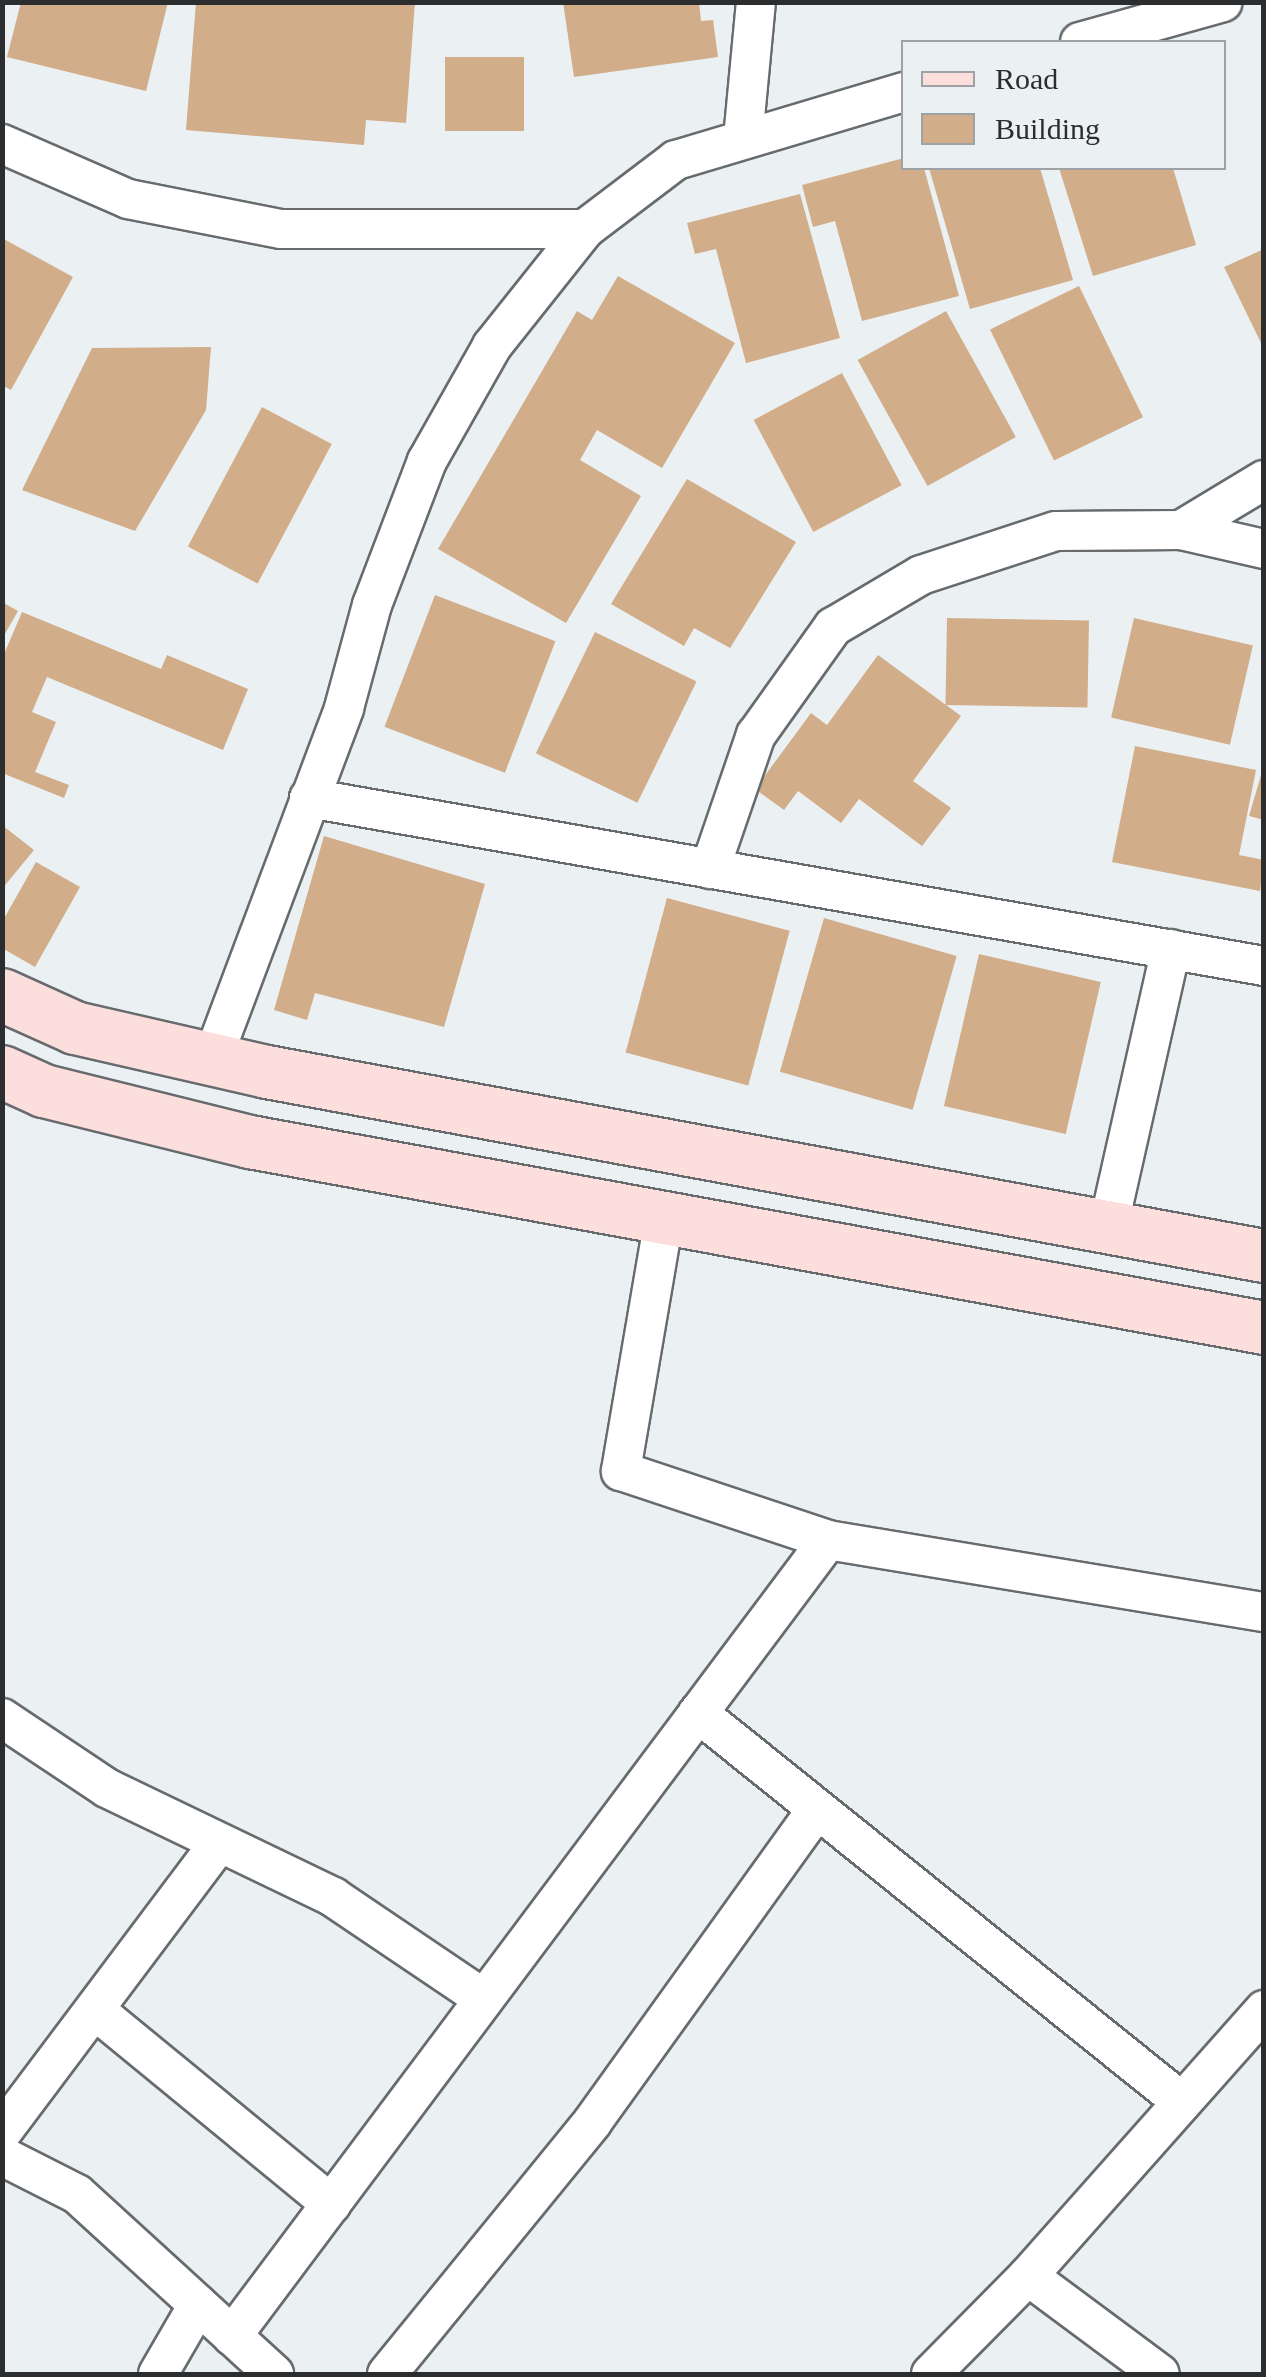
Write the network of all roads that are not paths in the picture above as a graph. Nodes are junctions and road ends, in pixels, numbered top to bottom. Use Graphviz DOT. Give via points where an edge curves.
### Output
graph roads {
  1 [pos="756,2"];
  2 [pos="1222,2"];
  3 [pos="1087,40"];
  4 [pos="901,93"];
  5 [pos="743,140"];
  6 [pos="2,144"];
  7 [pos="585,229"];
  8 [pos="1264,480"];
  9 [pos="1181,530"];
  10 [pos="1264,548"];
  11 [pos="309,798"];
  12 [pos="710,869"];
  13 [pos="1171,950"];
  14 [pos="1264,966"];
  15 [pos="2,995"];
  16 [pos="212,1060"];
  17 [pos="2,1072"];
  18 [pos="664,1218"];
  19 [pos="1108,1228"];
  20 [pos="1264,1256"];
  21 [pos="1264,1328"];
  22 [pos="828,1540"];
  23 [pos="1264,1612"];
  24 [pos="698,1713"];
  25 [pos="2,1718"];
  26 [pos="817,1808"];
  27 [pos="219,1843"];
  28 [pos="484,1999"];
  29 [pos="94,2010"];
  30 [pos="1264,2010"];
  31 [pos="1182,2102"];
  32 [pos="2,2132"];
  33 [pos="2,2156"];
  34 [pos="331,2204"];
  35 [pos="1028,2276"];
  36 [pos="198,2304"];
  37 [pos="232,2336"];
  38 [pos="158,2374"];
  39 [pos="274,2374"];
  40 [pos="388,2374"];
  41 [pos="931,2374"];
  42 [pos="1160,2374"];
  1 -- 5 [label="street"];
  2 -- 3 [label="street"];
  4 -- 5 [label="street"];
  5 -- 7 [label="street" via="676,160"];
  6 -- 7 [label="street" via="128,199 281,229"];
  7 -- 11 [label="street" via="492,346 426,461"];
  8 -- 9 [label="street"];
  9 -- 10 [label="street"];
  9 -- 12 [label="street" via="1056,531 921,575 833,626 756,735"];
  11 -- 12 [label="street"];
  11 -- 16 [label="street"];
  12 -- 13 [label="street"];
  13 -- 14 [label="street"];
  13 -- 19 [label="street"];
  15 -- 16 [label="main road" via="76,1028"];
  16 -- 19 [label="main road"];
  17 -- 18 [label="main road" via="44,1091 250,1142"];
  18 -- 21 [label="main road"];
  18 -- 22 [label="street" via="622,1471"];
  19 -- 20 [label="main road"];
  22 -- 23 [label="street"];
  22 -- 24 [label="street"];
  24 -- 26 [label="street"];
  24 -- 28 [label="street"];
  25 -- 27 [label="street" via="107,1788"];
  26 -- 31 [label="street"];
  26 -- 40 [label="street" via="593,2121"];
  27 -- 28 [label="street" via="333,1897"];
  27 -- 29 [label="street"];
  28 -- 34 [label="street"];
  29 -- 32 [label="street"];
  29 -- 34 [label="street"];
  30 -- 31 [label="street"];
  31 -- 35 [label="street"];
  33 -- 36 [label="street" via="76,2194"];
  34 -- 37 [label="street"];
  35 -- 41 [label="street"];
  35 -- 42 [label="street"];
  36 -- 37 [label="street"];
  36 -- 38 [label="street"];
  37 -- 39 [label="street"];
}
